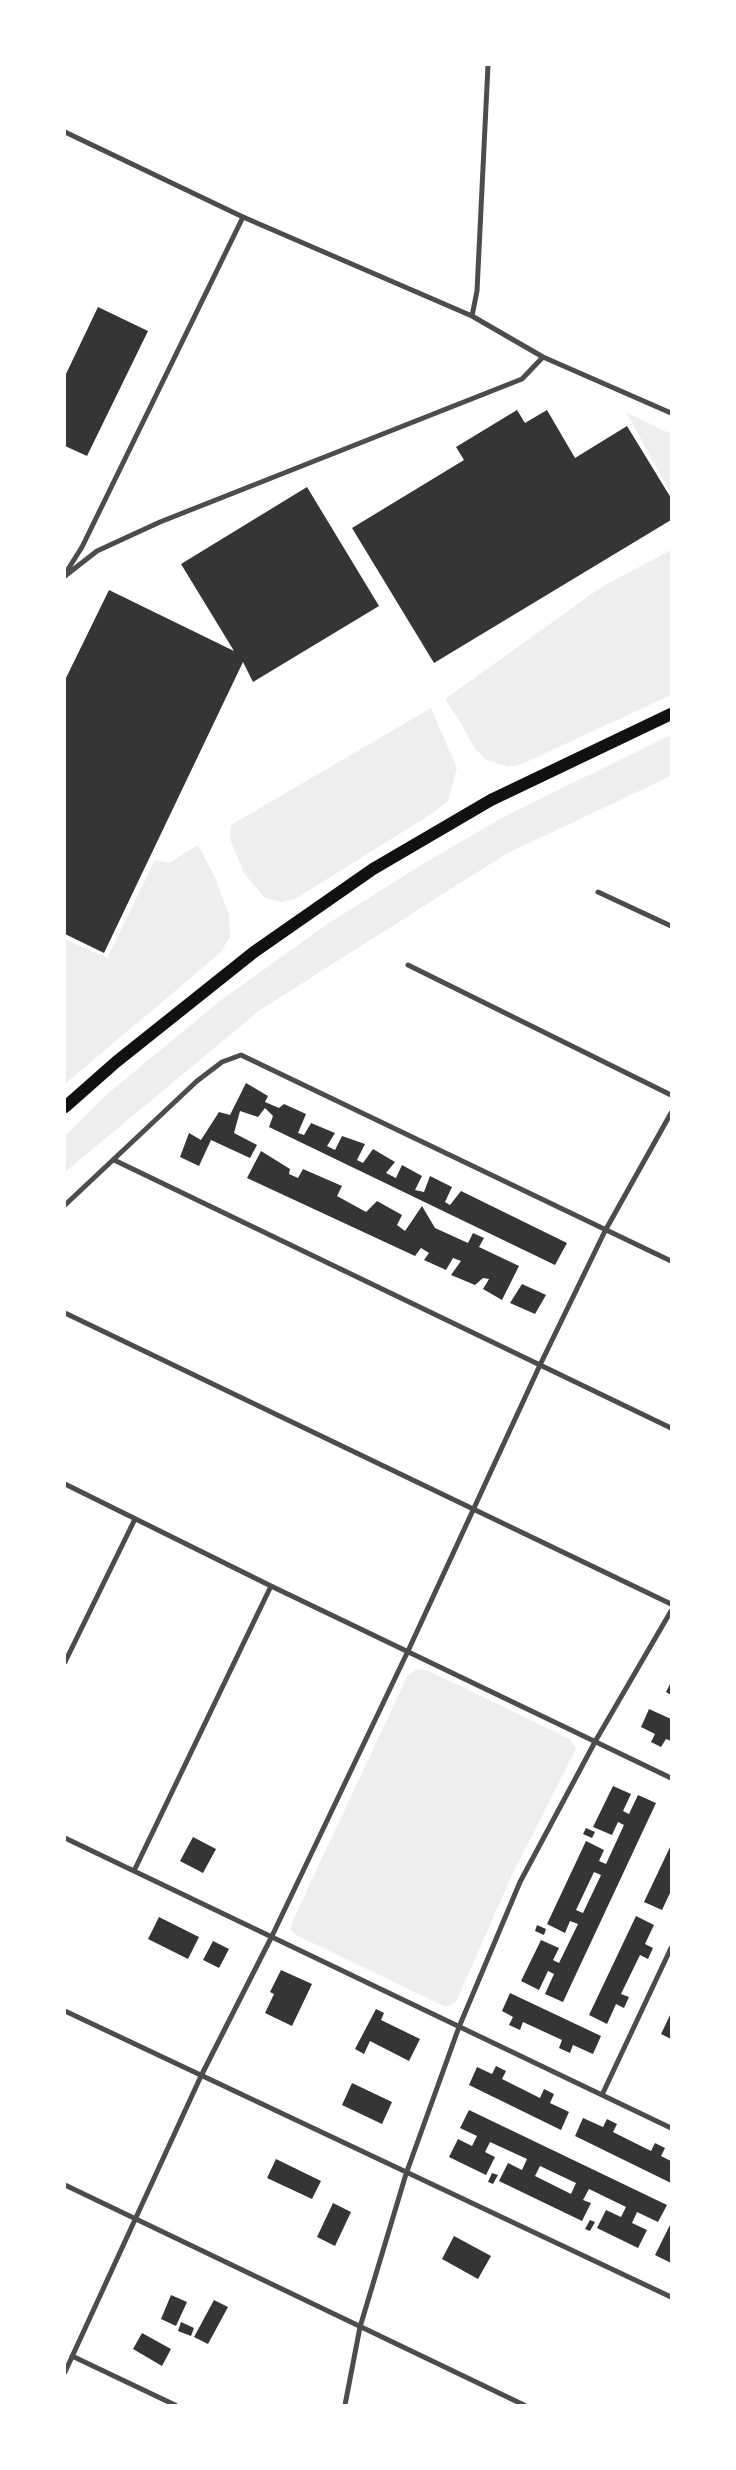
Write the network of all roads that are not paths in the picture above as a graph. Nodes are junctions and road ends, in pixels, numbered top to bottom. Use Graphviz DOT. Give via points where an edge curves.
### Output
graph roads {
  1 [pos="488,65"];
  2 [pos="65,132"];
  3 [pos="243,217"];
  4 [pos="472,316"];
  5 [pos="543,357"];
  6 [pos="671,413"];
  7 [pos="65,575"];
  8 [pos="671,714"];
  9 [pos="598,892"];
  10 [pos="671,926"];
  11 [pos="408,965"];
  12 [pos="671,1095"];
  13 [pos="65,1107"];
  14 [pos="671,1113"];
  15 [pos="114,1160"];
  16 [pos="65,1205"];
  17 [pos="605,1230"];
  18 [pos="671,1261"];
  19 [pos="65,1313"];
  20 [pos="540,1365"];
  21 [pos="671,1428"];
  22 [pos="65,1484"];
  23 [pos="474,1507"];
  24 [pos="135,1519"];
  25 [pos="271,1586"];
  26 [pos="671,1604"];
  27 [pos="671,1611"];
  28 [pos="408,1651"];
  29 [pos="65,1662"];
  30 [pos="596,1740"];
  31 [pos="671,1778"];
  32 [pos="65,1838"];
  33 [pos="134,1871"];
  34 [pos="272,1936"];
  35 [pos="671,1948"];
  36 [pos="65,2011"];
  37 [pos="459,2027"];
  38 [pos="201,2076"];
  39 [pos="602,2095"];
  40 [pos="671,2128"];
  41 [pos="406,2174"];
  42 [pos="65,2185"];
  43 [pos="137,2220"];
  44 [pos="671,2298"];
  45 [pos="360,2327"];
  46 [pos="72,2356"];
  47 [pos="65,2372"];
  48 [pos="175,2405"];
  49 [pos="345,2405"];
  50 [pos="524,2405"];
  1 -- 4 [label="street" via="477,291"];
  2 -- 3 [label="street"];
  3 -- 4 [label="street"];
  3 -- 7 [label="street" via="82,547"];
  4 -- 5 [label="street"];
  5 -- 6 [label="street"];
  5 -- 7 [label="street" via="522,379 160,522 98,551"];
  8 -- 13 [label="main road" via="491,800 373,869 254,952"];
  9 -- 10 [label="street"];
  11 -- 12 [label="street"];
  14 -- 17 [label="street"];
  15 -- 16 [label="street"];
  15 -- 17 [label="street" via="197,1081 222,1062 241,1054"];
  15 -- 20 [label="street"];
  17 -- 18 [label="street"];
  17 -- 20 [label="street"];
  19 -- 23 [label="street"];
  20 -- 21 [label="street"];
  20 -- 23 [label="street"];
  22 -- 24 [label="street"];
  23 -- 26 [label="street"];
  23 -- 28 [label="street"];
  24 -- 25 [label="street"];
  24 -- 29 [label="street"];
  25 -- 28 [label="street"];
  25 -- 33 [label="street"];
  27 -- 30 [label="street"];
  28 -- 30 [label="street"];
  28 -- 34 [label="street"];
  30 -- 31 [label="street"];
  30 -- 37 [label="street" via="520,1882"];
  32 -- 33 [label="street"];
  33 -- 34 [label="street"];
  34 -- 37 [label="street"];
  34 -- 38 [label="street"];
  35 -- 39 [label="street"];
  36 -- 38 [label="street"];
  37 -- 39 [label="street"];
  37 -- 41 [label="street"];
  38 -- 41 [label="street"];
  38 -- 43 [label="street"];
  39 -- 40 [label="street"];
  41 -- 44 [label="street"];
  41 -- 45 [label="street"];
  42 -- 43 [label="street"];
  43 -- 45 [label="street"];
  43 -- 46 [label="street"];
  45 -- 49 [label="street"];
  45 -- 50 [label="street"];
  46 -- 47 [label="street"];
  46 -- 48 [label="street"];
}
